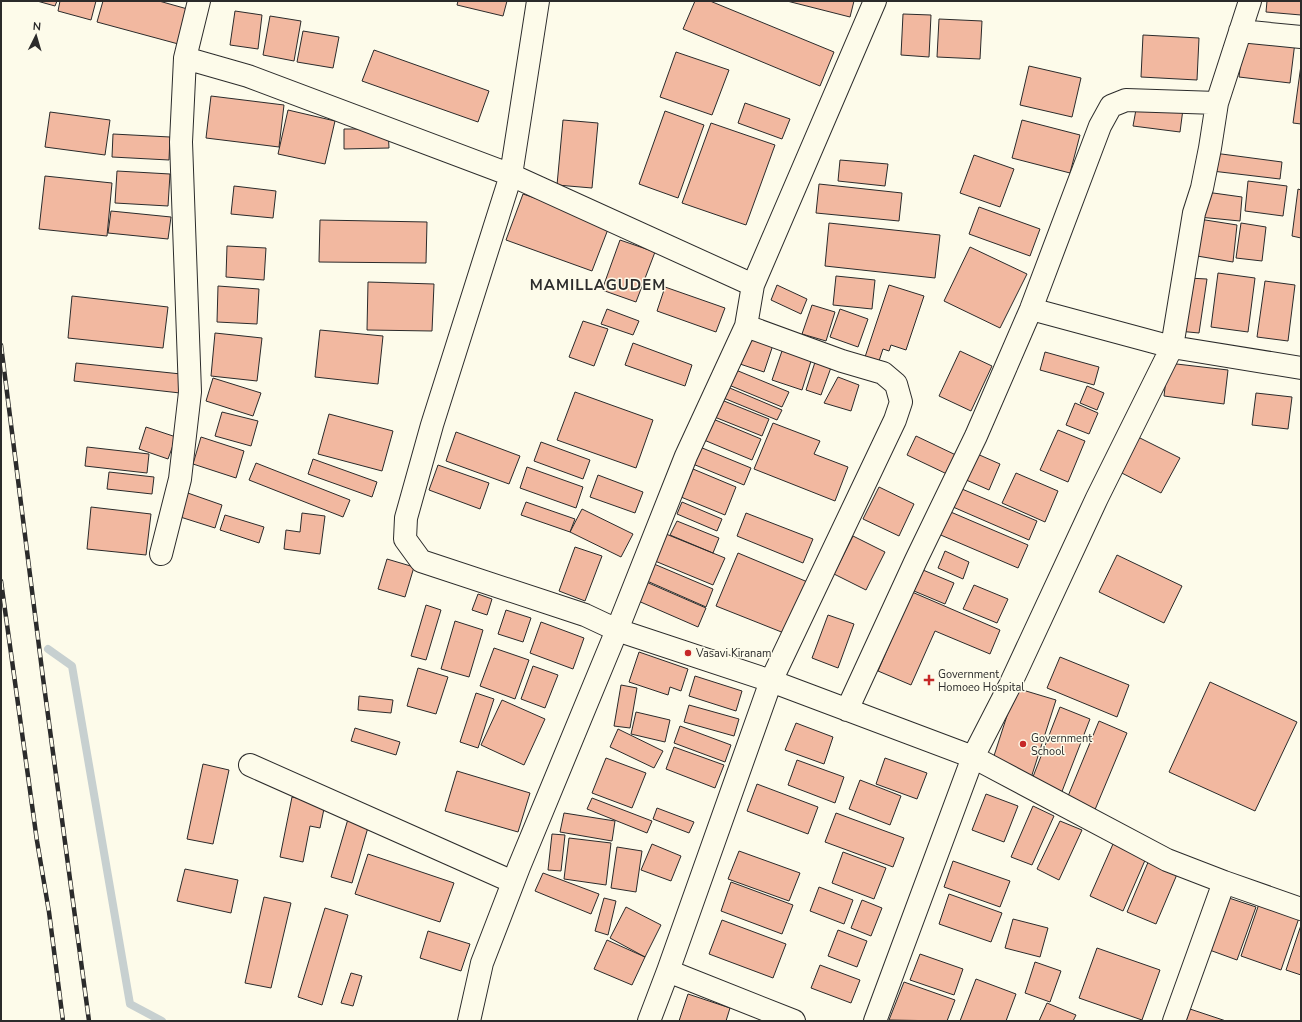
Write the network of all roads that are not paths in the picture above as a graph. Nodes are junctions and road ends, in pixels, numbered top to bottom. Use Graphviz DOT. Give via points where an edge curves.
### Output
graph roads {
  1 [pos="198,1"];
  2 [pos="538,1"];
  3 [pos="875,1"];
  4 [pos="1250,1"];
  5 [pos="1240,31"];
  6 [pos="1301,37"];
  7 [pos="185,58"];
  8 [pos="1217,103"];
  9 [pos="511,176"];
  10 [pos="753,285"];
  11 [pos="1031,308"];
  12 [pos="746,326"];
  13 [pos="1172,347"];
  14 [pos="1301,368"];
  15 [pos="161,554"];
  16 [pos="617,630"];
  17 [pos="771,682"];
  18 [pos="847,710"];
  19 [pos="974,756"];
  20 [pos="250,765"];
  21 [pos="513,882"];
  22 [pos="1224,882"];
  23 [pos="1301,909"];
  24 [pos="668,971"];
  25 [pos="470,1021"];
  26 [pos="649,1021"];
  27 [pos="794,1021"];
  28 [pos="875,1021"];
  29 [pos="1174,1021"];
  1 -- 7 [label="street"];
  2 -- 9 [label="street"];
  3 -- 10 [label="street"];
  4 -- 5 [label="street"];
  5 -- 6 [label="street"];
  5 -- 8 [label="street"];
  7 -- 9 [label="street" via="248,76 323,103"];
  7 -- 15 [label="street" via="181,142 190,392 180,479"];
  8 -- 11 [label="street" via="1126,100 1111,106 1100,126"];
  8 -- 13 [label="street" via="1202,188 1194,213"];
  9 -- 10 [label="street"];
  9 -- 16 [label="street" via="432,425 406,518 405,539 421,561 585,615"];
  10 -- 12 [label="street"];
  11 -- 13 [label="street"];
  11 -- 18 [label="street" via="976,436"];
  12 -- 16 [label="street" via="686,456"];
  12 -- 17 [label="street" via="883,373 896,384 901,402 895,420"];
  13 -- 14 [label="street"];
  13 -- 19 [label="street"];
  16 -- 17 [label="street"];
  16 -- 21 [label="street"];
  17 -- 18 [label="street"];
  17 -- 24 [label="street"];
  18 -- 19 [label="street"];
  19 -- 22 [label="street" via="1167,860"];
  19 -- 28 [label="street"];
  20 -- 21 [label="street"];
  21 -- 25 [label="street" via="482,963"];
  22 -- 23 [label="street"];
  22 -- 29 [label="street"];
  24 -- 26 [label="street"];
  24 -- 27 [label="street"];
}
